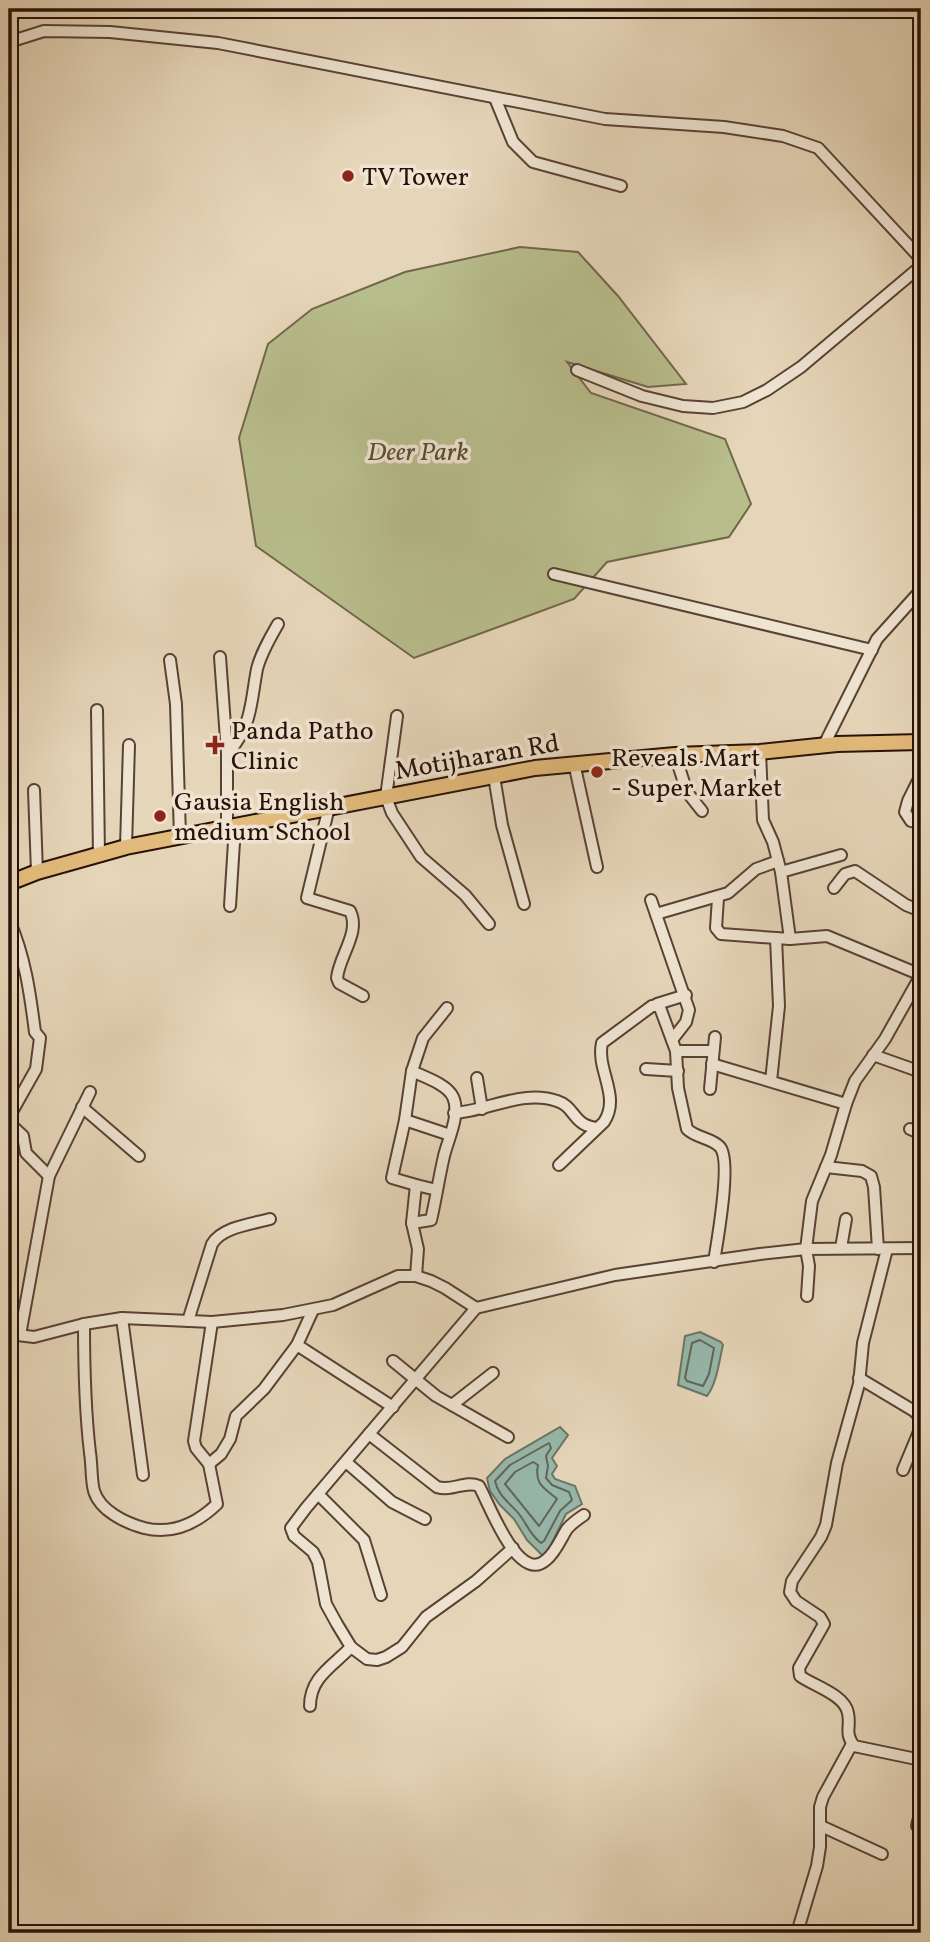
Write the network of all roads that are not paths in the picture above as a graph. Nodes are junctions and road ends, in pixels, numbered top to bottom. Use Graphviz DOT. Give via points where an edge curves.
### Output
graph roads {
  1 [pos="9,42"];
  2 [pos="495,98"];
  3 [pos="621,186"];
  4 [pos="921,259"];
  5 [pos="921,266"];
  6 [pos="577,370"];
  7 [pos="554,574"];
  8 [pos="921,590"];
  9 [pos="278,624"];
  10 [pos="872,650"];
  11 [pos="220,657"];
  12 [pos="170,660"];
  13 [pos="97,710"];
  14 [pos="397,716"];
  15 [pos="921,742"];
  16 [pos="129,745"];
  17 [pos="824,745"];
  18 [pos="760,752"];
  19 [pos="227,755"];
  20 [pos="675,755"];
  21 [pos="574,763"];
  22 [pos="921,775"];
  23 [pos="494,776"];
  24 [pos="34,790"];
  25 [pos="386,797"];
  26 [pos="329,807"];
  27 [pos="702,811"];
  28 [pos="921,823"];
  29 [pos="231,827"];
  30 [pos="180,837"];
  31 [pos="126,847"];
  32 [pos="841,855"];
  33 [pos="99,856"];
  34 [pos="779,866"];
  35 [pos="597,867"];
  36 [pos="37,872"];
  37 [pos="10,878"];
  38 [pos="834,888"];
  39 [pos="718,898"];
  40 [pos="651,900"];
  41 [pos="524,904"];
  42 [pos="230,906"];
  43 [pos="921,911"];
  44 [pos="656,914"];
  45 [pos="9,920"];
  46 [pos="489,924"];
  47 [pos="776,938"];
  48 [pos="790,939"];
  49 [pos="921,975"];
  50 [pos="686,995"];
  51 [pos="363,996"];
  52 [pos="657,1004"];
  53 [pos="446,1008"];
  54 [pos="715,1037"];
  55 [pos="672,1040"];
  56 [pos="676,1051"];
  57 [pos="713,1051"];
  58 [pos="873,1055"];
  59 [pos="712,1064"];
  60 [pos="646,1069"];
  61 [pos="412,1071"];
  62 [pos="678,1071"];
  63 [pos="921,1072"];
  64 [pos="477,1078"];
  65 [pos="771,1081"];
  66 [pos="710,1089"];
  67 [pos="90,1092"];
  68 [pos="846,1104"];
  69 [pos="82,1107"];
  70 [pos="482,1109"];
  71 [pos="454,1113"];
  72 [pos="9,1118"];
  73 [pos="405,1120"];
  74 [pos="9,1123"];
  75 [pos="596,1129"];
  76 [pos="450,1135"];
  77 [pos="139,1157"];
  78 [pos="559,1165"];
  79 [pos="826,1167"];
  80 [pos="49,1176"];
  81 [pos="416,1185"];
  82 [pos="438,1190"];
  83 [pos="270,1219"];
  84 [pos="846,1219"];
  85 [pos="412,1223"];
  86 [pos="841,1248"];
  87 [pos="921,1248"];
  88 [pos="883,1249"];
  89 [pos="806,1250"];
  90 [pos="714,1262"];
  91 [pos="416,1276"];
  92 [pos="807,1296"];
  93 [pos="476,1308"];
  94 [pos="313,1310"];
  95 [pos="122,1318"];
  96 [pos="188,1321"];
  97 [pos="212,1322"];
  98 [pos="84,1324"];
  99 [pos="14,1335"];
  100 [pos="297,1345"];
  101 [pos="393,1361"];
  102 [pos="494,1373"];
  103 [pos="859,1378"];
  104 [pos="415,1380"];
  105 [pos="452,1405"];
  106 [pos="393,1407"];
  107 [pos="369,1434"];
  108 [pos="508,1437"];
  109 [pos="346,1462"];
  110 [pos="209,1464"];
  111 [pos="903,1470"];
  112 [pos="143,1475"];
  113 [pos="318,1494"];
  114 [pos="584,1515"];
  115 [pos="425,1519"];
  116 [pos="513,1548"];
  117 [pos="381,1595"];
  118 [pos="351,1647"];
  119 [pos="310,1706"];
  120 [pos="852,1744"];
  121 [pos="921,1760"];
  122 [pos="921,1810"];
  123 [pos="917,1825"];
  124 [pos="821,1826"];
  125 [pos="882,1854"];
  126 [pos="797,1933"];
  1 -- 2 [label="street" via="44,32 110,32 218,43"];
  2 -- 3 [label="street" via="513,142 533,162"];
  2 -- 4 [label="street" via="605,119 724,127 803,141 835,164"];
  5 -- 6 [label="street" via="801,367 743,401 713,408 683,406 642,396"];
  7 -- 10 [label="street"];
  8 -- 10 [label="street"];
  9 -- 19 [label="street" via="260,660 246,727"];
  10 -- 17 [label="street"];
  11 -- 19 [label="street"];
  12 -- 30 [label="street" via="176,704"];
  13 -- 33 [label="street"];
  14 -- 25 [label="street"];
  15 -- 17 [label="main road, Motijharan Rd"];
  16 -- 31 [label="street"];
  17 -- 18 [label="main road, Motijharan Rd"];
  18 -- 20 [label="main road, Motijharan Rd"];
  18 -- 34 [label="street" via="764,820"];
  19 -- 29 [label="street"];
  20 -- 21 [label="main road, Motijharan Rd"];
  20 -- 27 [label="street" via="687,792"];
  21 -- 23 [label="main road, Motijharan Rd"];
  21 -- 35 [label="street"];
  22 -- 28 [label="street" via="905,812 911,821"];
  23 -- 25 [label="main road, Motijharan Rd"];
  23 -- 41 [label="street"];
  24 -- 36 [label="street"];
  25 -- 26 [label="main road, Motijharan Rd"];
  25 -- 46 [label="street" via="397,823 421,857 465,895"];
  26 -- 29 [label="main road, Motijharan Rd"];
  26 -- 51 [label="street" via="307,898 352,914 352,930 337,978"];
  29 -- 30 [label="main road, Motijharan Rd"];
  29 -- 42 [label="street"];
  30 -- 31 [label="main road, Motijharan Rd"];
  31 -- 33 [label="main road, Motijharan Rd"];
  32 -- 34 [label="street"];
  33 -- 36 [label="main road, Motijharan Rd"];
  34 -- 39 [label="street" via="756,869"];
  34 -- 48 [label="street"];
  36 -- 37 [label="main road, Motijharan Rd"];
  38 -- 43 [label="street" via="845,874 855,871"];
  39 -- 44 [label="street"];
  39 -- 47 [label="street" via="718,933"];
  40 -- 44 [label="street"];
  44 -- 50 [label="street"];
  45 -- 72 [label="street" via="29,981 35,1032 40,1038 36,1069"];
  47 -- 48 [label="street"];
  47 -- 65 [label="street" via="779,1006"];
  48 -- 49 [label="street" via="827,936"];
  49 -- 58 [label="street"];
  50 -- 52 [label="street"];
  50 -- 55 [label="street" via="687,1022"];
  52 -- 55 [label="street"];
  52 -- 75 [label="street" via="602,1043 611,1097 604,1122"];
  53 -- 61 [label="street" via="423,1038"];
  54 -- 57 [label="street"];
  55 -- 56 [label="street"];
  56 -- 57 [label="street"];
  56 -- 62 [label="street"];
  57 -- 59 [label="street"];
  58 -- 63 [label="street"];
  58 -- 68 [label="street"];
  59 -- 65 [label="street"];
  59 -- 66 [label="street"];
  60 -- 62 [label="street"];
  61 -- 71 [label="street" via="453,1095"];
  61 -- 73 [label="street"];
  62 -- 90 [label="street" via="687,1129 715,1143 724,1156"];
  64 -- 70 [label="street"];
  65 -- 68 [label="street"];
  67 -- 69 [label="street"];
  68 -- 79 [label="street"];
  69 -- 77 [label="street"];
  69 -- 80 [label="street"];
  70 -- 71 [label="street"];
  70 -- 75 [label="street" via="512,1100 545,1098 567,1105 579,1121"];
  71 -- 76 [label="street"];
  73 -- 76 [label="street"];
  73 -- 81 [label="street" via="392,1178"];
  74 -- 80 [label="street" via="23,1136 26,1153"];
  75 -- 78 [label="street"];
  76 -- 82 [label="street"];
  79 -- 88 [label="street" via="871,1176"];
  79 -- 89 [label="street" via="812,1201"];
  80 -- 99 [label="street"];
  81 -- 82 [label="street"];
  81 -- 85 [label="street"];
  82 -- 85 [label="street" via="432,1220"];
  83 -- 96 [label="street" via="216,1237"];
  84 -- 86 [label="street"];
  85 -- 91 [label="street" via="418,1249"];
  86 -- 88 [label="street"];
  86 -- 89 [label="street"];
  87 -- 88 [label="street"];
  88 -- 103 [label="street"];
  89 -- 90 [label="street"];
  89 -- 92 [label="street"];
  90 -- 93 [label="street" via="615,1275"];
  91 -- 93 [label="street" via="445,1287"];
  91 -- 94 [label="street" via="398,1276 359,1296"];
  93 -- 104 [label="street"];
  94 -- 97 [label="street"];
  94 -- 100 [label="street"];
  95 -- 96 [label="street"];
  95 -- 98 [label="street"];
  95 -- 112 [label="street"];
  96 -- 97 [label="street"];
  97 -- 110 [label="street" via="194,1441"];
  98 -- 99 [label="street" via="34,1337"];
  98 -- 110 [label="street" via="94,1493 111,1513 151,1530 174,1531 217,1504"];
  100 -- 106 [label="street"];
  100 -- 110 [label="street" via="264,1389 236,1416 230,1439"];
  101 -- 104 [label="street"];
  102 -- 105 [label="street"];
  103 -- 111 [label="street" via="921,1418"];
  103 -- 120 [label="street" via="826,1525 790,1592 824,1624 799,1668 800,1676 843,1702"];
  104 -- 105 [label="street"];
  104 -- 106 [label="street"];
  105 -- 108 [label="street"];
  106 -- 107 [label="street"];
  107 -- 109 [label="street"];
  107 -- 116 [label="street" via="437,1487 479,1486"];
  109 -- 113 [label="street"];
  109 -- 115 [label="street" via="392,1502"];
  113 -- 117 [label="street" via="364,1540"];
  113 -- 118 [label="street" via="291,1528 313,1552 326,1604"];
  114 -- 116 [label="street" via="570,1526 544,1563 523,1562"];
  116 -- 118 [label="street" via="433,1611 386,1657 367,1659"];
  118 -- 119 [label="street" via="316,1680"];
  120 -- 121 [label="street"];
  120 -- 124 [label="street" via="823,1797"];
  122 -- 123 [label="street"];
  124 -- 125 [label="street"];
  124 -- 126 [label="street" via="817,1866"];
}
